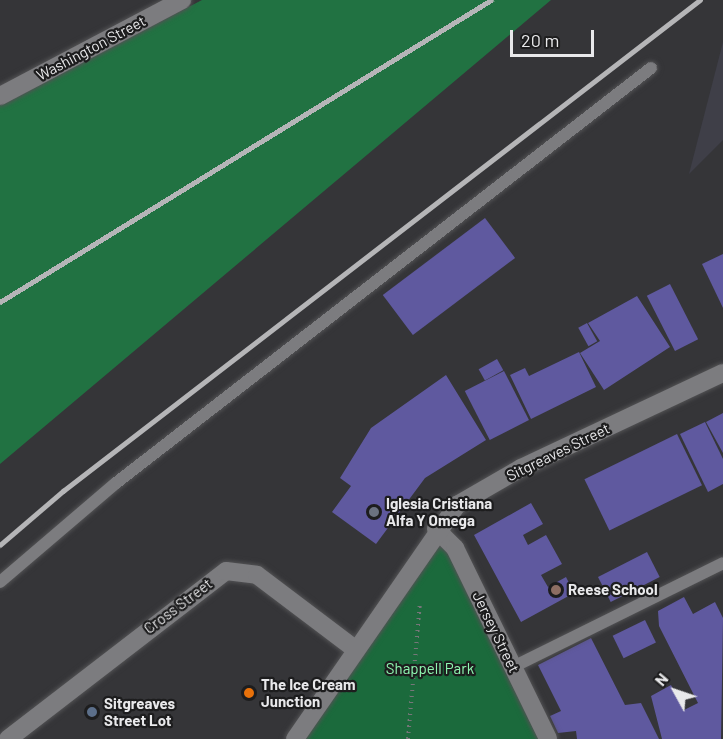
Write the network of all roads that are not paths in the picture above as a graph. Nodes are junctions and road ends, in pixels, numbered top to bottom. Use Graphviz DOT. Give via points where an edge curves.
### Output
graph roads {
  1 [pos="182,0"];
  2 [pos="651,68"];
  3 [pos="0,96"];
  4 [pos="723,373"];
  5 [pos="436,529"];
  6 [pos="723,563"];
  7 [pos="0,582"];
  8 [pos="356,650"];
  9 [pos="513,667"];
  10 [pos="8,739"];
  11 [pos="295,739"];
  12 [pos="548,739"];
  1 -- 3 [label="street, Washington Street"];
  2 -- 7 [label="lane" via="116,483"];
  4 -- 5 [label="street, Sitgreaves Street" via="486,487 457,505"];
  5 -- 8 [label="street, Sitgreaves Street"];
  5 -- 9 [label="street, Jersey Street" via="455,549"];
  6 -- 9 [label="lane"];
  8 -- 10 [label="street, Cross Street" via="256,575 234,569 187,596"];
  8 -- 11 [label="street, Sitgreaves Street"];
  9 -- 12 [label="street, Jersey Street"];
}
